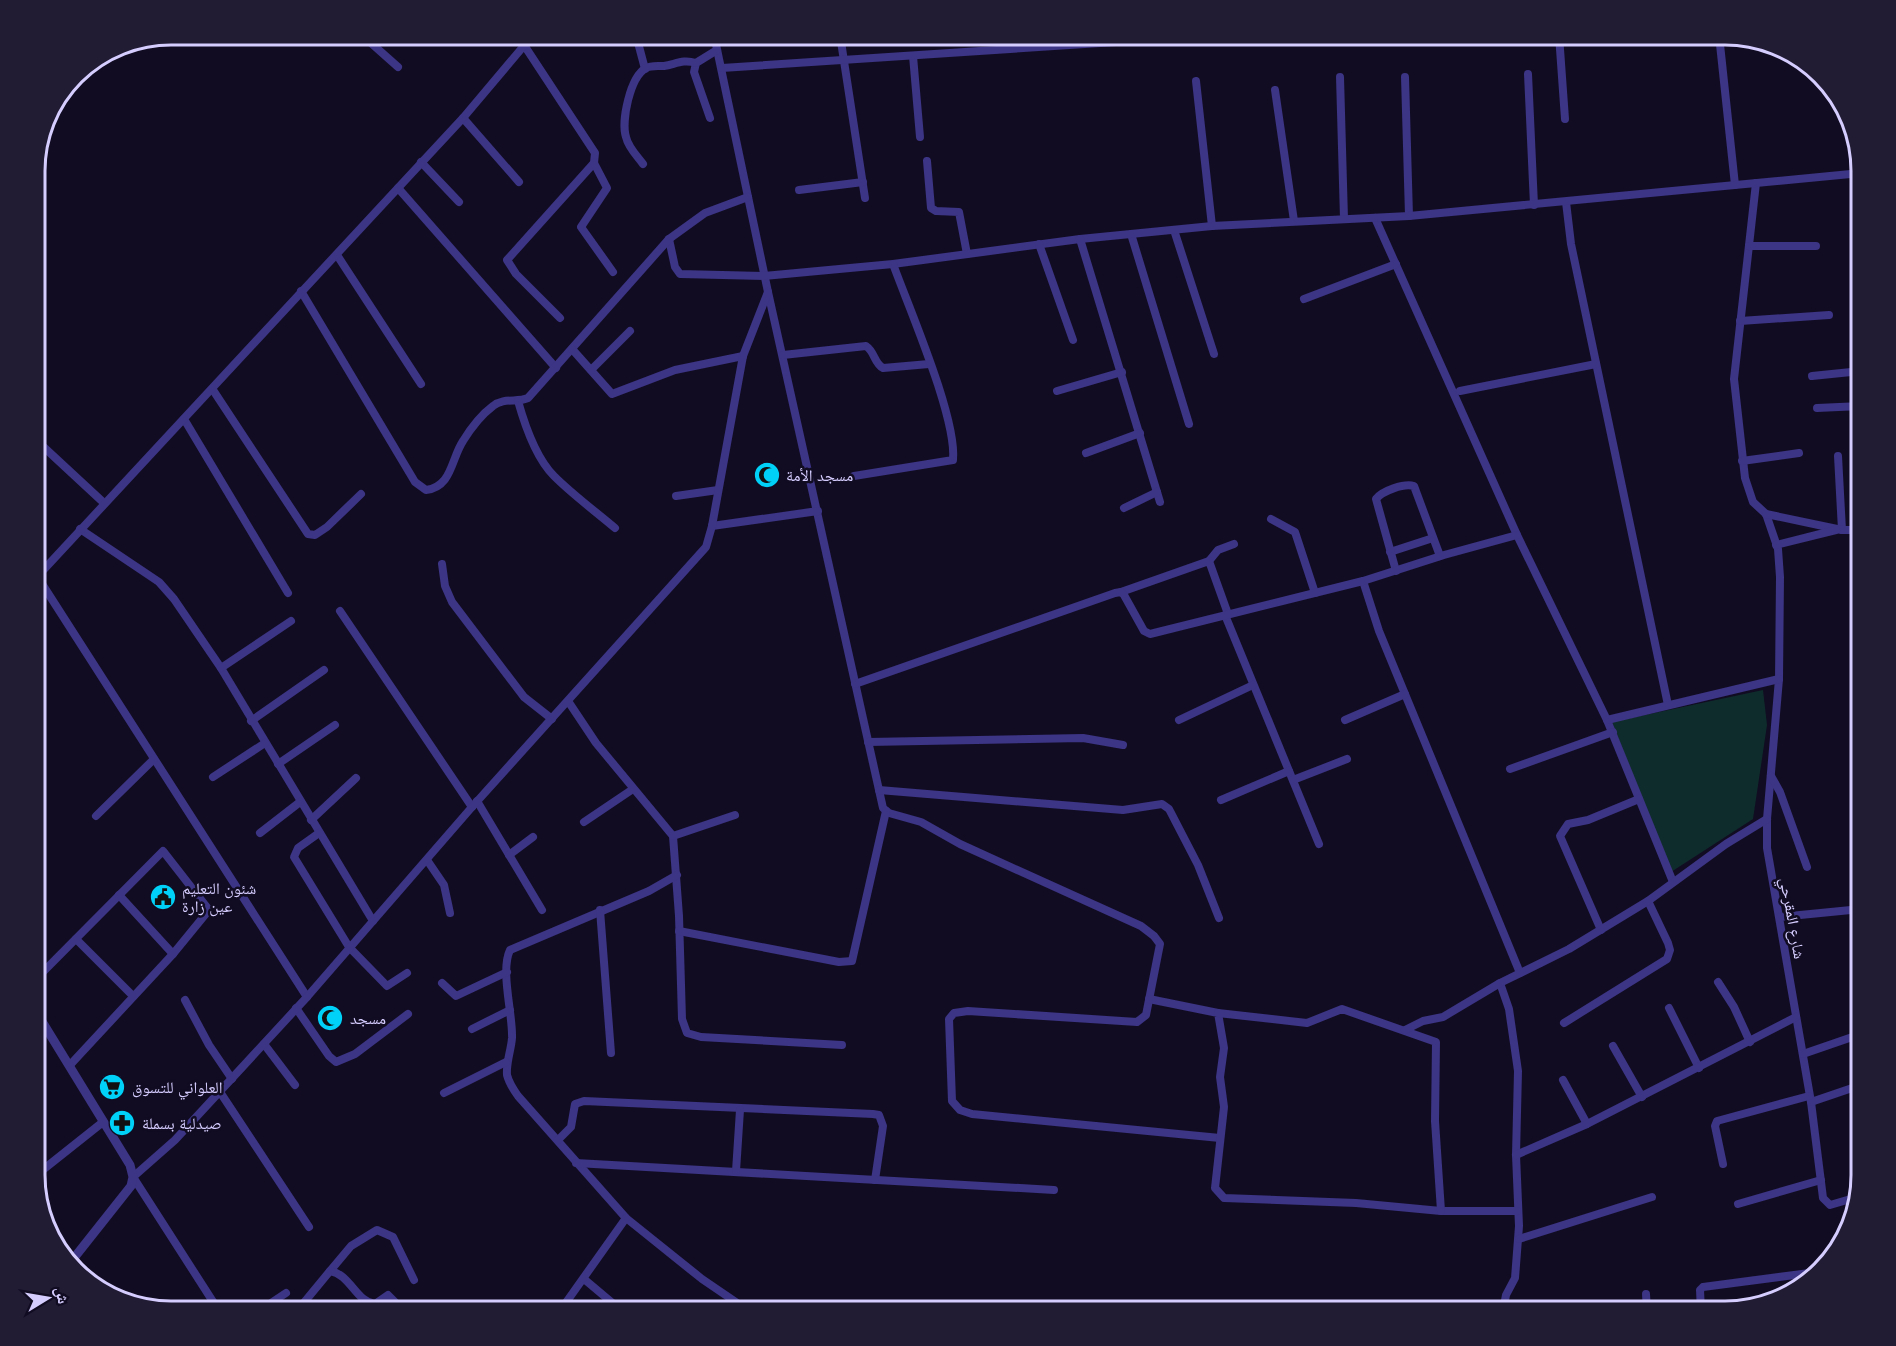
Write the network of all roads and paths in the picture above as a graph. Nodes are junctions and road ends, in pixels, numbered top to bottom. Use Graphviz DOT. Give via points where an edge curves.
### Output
graph roads {
  1 [pos="374,45"];
  2 [pos="524,45"];
  3 [pos="639,45"];
  4 [pos="716,45"];
  5 [pos="841,45"];
  6 [pos="1053,45"];
  7 [pos="1560,45"];
  8 [pos="1720,45"];
  9 [pos="1043,46"];
  10 [pos="717,50"];
  11 [pos="913,56"];
  12 [pos="842,60"];
  13 [pos="696,63"];
  14 [pos="398,67"];
  15 [pos="722,68"];
  16 [pos="645,69"];
  17 [pos="1528,74"];
  18 [pos="1340,77"];
  19 [pos="1405,77"];
  20 [pos="1196,81"];
  21 [pos="1275,90"];
  22 [pos="463,118"];
  23 [pos="710,118"];
  24 [pos="1565,119"];
  25 [pos="920,137"];
  26 [pos="927,161"];
  27 [pos="421,162"];
  28 [pos="594,163"];
  29 [pos="643,164"];
  30 [pos="1851,174"];
  31 [pos="519,182"];
  32 [pos="863,182"];
  33 [pos="1756,183"];
  34 [pos="1735,185"];
  35 [pos="398,188"];
  36 [pos="799,190"];
  37 [pos="748,197"];
  38 [pos="865,198"];
  39 [pos="459,202"];
  40 [pos="1566,202"];
  41 [pos="1534,205"];
  42 [pos="1409,216"];
  43 [pos="1375,218"];
  44 [pos="1344,219"];
  45 [pos="1294,221"];
  46 [pos="1212,226"];
  47 [pos="1174,230"];
  48 [pos="1131,234"];
  49 [pos="669,239"];
  50 [pos="1080,239"];
  51 [pos="1040,244"];
  52 [pos="1749,246"];
  53 [pos="1816,246"];
  54 [pos="967,254"];
  55 [pos="337,255"];
  56 [pos="893,264"];
  57 [pos="1396,264"];
  58 [pos="613,272"];
  59 [pos="764,276"];
  60 [pos="301,291"];
  61 [pos="768,292"];
  62 [pos="1304,299"];
  63 [pos="1829,315"];
  64 [pos="560,318"];
  65 [pos="1740,321"];
  66 [pos="630,331"];
  67 [pos="1073,340"];
  68 [pos="572,348"];
  69 [pos="1214,354"];
  70 [pos="783,355"];
  71 [pos="743,356"];
  72 [pos="929,364"];
  73 [pos="1596,364"];
  74 [pos="556,368"];
  75 [pos="591,370"];
  76 [pos="1122,372"];
  77 [pos="1851,372"];
  78 [pos="1812,376"];
  79 [pos="421,384"];
  80 [pos="213,390"];
  81 [pos="1057,391"];
  82 [pos="1460,391"];
  83 [pos="518,401"];
  84 [pos="1851,406"];
  85 [pos="1817,408"];
  86 [pos="184,419"];
  87 [pos="1189,424"];
  88 [pos="1140,433"];
  89 [pos="45,451"];
  90 [pos="1086,453"];
  91 [pos="1799,453"];
  92 [pos="1838,456"];
  93 [pos="1742,461"];
  94 [pos="854,476"];
  95 [pos="718,490"];
  96 [pos="1157,492"];
  97 [pos="361,494"];
  98 [pos="676,496"];
  99 [pos="1160,502"];
  100 [pos="104,503"];
  101 [pos="1124,508"];
  102 [pos="818,511"];
  103 [pos="1766,514"];
  104 [pos="1271,519"];
  105 [pos="712,526"];
  106 [pos="80,528"];
  107 [pos="615,528"];
  108 [pos="1840,530"];
  109 [pos="1851,530"];
  110 [pos="1517,535"];
  111 [pos="1433,538"];
  112 [pos="1234,544"];
  113 [pos="1776,545"];
  114 [pos="1390,552"];
  115 [pos="1440,556"];
  116 [pos="1209,561"];
  117 [pos="441,564"];
  118 [pos="45,567"];
  119 [pos="1396,571"];
  120 [pos="1363,581"];
  121 [pos="45,591"];
  122 [pos="1121,592"];
  123 [pos="288,593"];
  124 [pos="1315,593"];
  125 [pos="340,610"];
  126 [pos="1227,615"];
  127 [pos="291,621"];
  128 [pos="221,668"];
  129 [pos="324,670"];
  130 [pos="1779,680"];
  131 [pos="855,684"];
  132 [pos="1253,685"];
  133 [pos="1405,694"];
  134 [pos="568,701"];
  135 [pos="1668,705"];
  136 [pos="552,719"];
  137 [pos="1179,720"];
  138 [pos="1345,720"];
  139 [pos="1607,720"];
  140 [pos="251,721"];
  141 [pos="334,725"];
  142 [pos="1612,732"];
  143 [pos="868,742"];
  144 [pos="265,743"];
  145 [pos="1123,745"];
  146 [pos="153,759"];
  147 [pos="1347,759"];
  148 [pos="278,764"];
  149 [pos="1510,769"];
  150 [pos="1289,771"];
  151 [pos="1770,775"];
  152 [pos="213,777"];
  153 [pos="356,778"];
  154 [pos="1293,780"];
  155 [pos="633,789"];
  156 [pos="879,790"];
  157 [pos="1639,799"];
  158 [pos="1221,800"];
  159 [pos="300,802"];
  160 [pos="475,804"];
  161 [pos="886,811"];
  162 [pos="735,814"];
  163 [pos="96,816"];
  164 [pos="1767,819"];
  165 [pos="311,820"];
  166 [pos="584,822"];
  167 [pos="260,833"];
  168 [pos="319,833"];
  169 [pos="673,836"];
  170 [pos="533,837"];
  171 [pos="1318,844"];
  172 [pos="509,855"];
  173 [pos="427,860"];
  174 [pos="1807,867"];
  175 [pos="677,875"];
  176 [pos="1673,882"];
  177 [pos="119,895"];
  178 [pos="1648,901"];
  179 [pos="542,910"];
  180 [pos="600,910"];
  181 [pos="1851,910"];
  182 [pos="450,913"];
  183 [pos="1780,917"];
  184 [pos="1219,918"];
  185 [pos="373,921"];
  186 [pos="1601,930"];
  187 [pos="679,931"];
  188 [pos="76,939"];
  189 [pos="349,946"];
  190 [pos="173,954"];
  191 [pos="45,970"];
  192 [pos="507,972"];
  193 [pos="407,973"];
  194 [pos="1520,973"];
  195 [pos="1718,982"];
  196 [pos="442,983"];
  197 [pos="1500,983"];
  198 [pos="134,996"];
  199 [pos="307,997"];
  200 [pos="1149,999"];
  201 [pos="185,1000"];
  202 [pos="296,1008"];
  203 [pos="1669,1008"];
  204 [pos="510,1010"];
  205 [pos="1218,1013"];
  206 [pos="408,1014"];
  207 [pos="1796,1017"];
  208 [pos="1563,1023"];
  209 [pos="45,1028"];
  210 [pos="472,1029"];
  211 [pos="1405,1030"];
  212 [pos="1851,1038"];
  213 [pos="1750,1042"];
  214 [pos="264,1044"];
  215 [pos="842,1045"];
  216 [pos="1613,1046"];
  217 [pos="611,1053"];
  218 [pos="1803,1054"];
  219 [pos="506,1062"];
  220 [pos="70,1065"];
  221 [pos="1699,1068"];
  222 [pos="232,1079"];
  223 [pos="1563,1080"];
  224 [pos="295,1085"];
  225 [pos="1851,1088"];
  226 [pos="220,1092"];
  227 [pos="444,1093"];
  228 [pos="1642,1097"];
  229 [pos="1810,1099"];
  230 [pos="740,1110"];
  231 [pos="103,1122"];
  232 [pos="1587,1124"];
  233 [pos="1220,1138"];
  234 [pos="558,1140"];
  235 [pos="1516,1155"];
  236 [pos="576,1162"];
  237 [pos="1723,1164"];
  238 [pos="45,1168"];
  239 [pos="736,1171"];
  240 [pos="133,1177"];
  241 [pos="875,1180"];
  242 [pos="1821,1180"];
  243 [pos="1054,1190"];
  244 [pos="1652,1197"];
  245 [pos="1849,1199"];
  246 [pos="1738,1204"];
  247 [pos="1441,1211"];
  248 [pos="1517,1212"];
  249 [pos="626,1218"];
  250 [pos="309,1227"];
  251 [pos="1519,1239"];
  252 [pos="75,1257"];
  253 [pos="330,1270"];
  254 [pos="1803,1274"];
  255 [pos="584,1279"];
  256 [pos="414,1280"];
  257 [pos="286,1293"];
  258 [pos="1646,1294"];
  259 [pos="213,1301"];
  260 [pos="274,1301"];
  261 [pos="305,1301"];
  262 [pos="366,1301"];
  263 [pos="382,1301"];
  264 [pos="394,1301"];
  265 [pos="568,1301"];
  266 [pos="610,1301"];
  267 [pos="734,1301"];
  268 [pos="1505,1301"];
  269 [pos="1646,1301"];
  270 [pos="1701,1301"];
  1 -- 14 [label="street"];
  2 -- 22 [label="street"];
  2 -- 28 [label="street" via="595,153"];
  3 -- 16 [label="street"];
  4 -- 10 [label="street"];
  5 -- 12 [label="street"];
  6 -- 9 [label="street"];
  7 -- 24 [label="street"];
  8 -- 34 [label="street"];
  9 -- 11 [label="street"];
  10 -- 13 [label="street"];
  10 -- 15 [label="street"];
  11 -- 12 [label="street"];
  11 -- 25 [label="street"];
  12 -- 15 [label="street"];
  12 -- 32 [label="street"];
  13 -- 16 [label="street" via="679,61"];
  13 -- 23 [label="street" via="694,72"];
  15 -- 37 [label="street"];
  16 -- 29 [label="street" via="630,93 624,124 628,143"];
  17 -- 41 [label="street"];
  18 -- 44 [label="street"];
  19 -- 42 [label="street"];
  20 -- 46 [label="street"];
  21 -- 45 [label="street"];
  22 -- 27 [label="street"];
  22 -- 31 [label="street"];
  26 -- 54 [label="street" via="931,208 959,212"];
  27 -- 35 [label="street"];
  27 -- 39 [label="street"];
  28 -- 58 [label="street" via="607,188 581,227"];
  28 -- 64 [label="street" via="507,260"];
  30 -- 33 [label="street"];
  32 -- 36 [label="street"];
  32 -- 38 [label="street"];
  33 -- 34 [label="street"];
  33 -- 52 [label="street, شارع المقرحي"];
  34 -- 40 [label="street"];
  35 -- 55 [label="street"];
  35 -- 74 [label="street"];
  37 -- 49 [label="street" via="705,213"];
  37 -- 59 [label="street"];
  40 -- 41 [label="street"];
  40 -- 73 [label="street"];
  41 -- 42 [label="street"];
  42 -- 43 [label="street"];
  43 -- 44 [label="street"];
  43 -- 57 [label="street"];
  44 -- 45 [label="street"];
  45 -- 46 [label="street"];
  46 -- 47 [label="street"];
  47 -- 48 [label="street"];
  47 -- 69 [label="street"];
  48 -- 50 [label="street"];
  48 -- 87 [label="street"];
  49 -- 59 [label="street" via="680,274"];
  49 -- 68 [label="street"];
  50 -- 51 [label="street"];
  50 -- 76 [label="street"];
  51 -- 54 [label="street"];
  51 -- 67 [label="street"];
  52 -- 53 [label="street"];
  52 -- 65 [label="street, شارع المقرحي"];
  54 -- 56 [label="street"];
  55 -- 60 [label="street"];
  55 -- 79 [label="street"];
  56 -- 59 [label="street"];
  56 -- 72 [label="street"];
  57 -- 62 [label="street"];
  57 -- 110 [label="street"];
  59 -- 61 [label="street"];
  60 -- 80 [label="street"];
  60 -- 83 [label="street" via="420,488 434,489 445,479 461,443 493,405"];
  61 -- 70 [label="street"];
  61 -- 71 [label="street"];
  63 -- 65 [label="street"];
  65 -- 93 [label="street, شارع المقرحي" via="1734,379"];
  66 -- 75 [label="street"];
  68 -- 74 [label="street"];
  68 -- 75 [label="street"];
  70 -- 72 [label="street" via="866,346 883,368"];
  70 -- 102 [label="street"];
  71 -- 75 [label="street" via="675,370 612,394"];
  71 -- 95 [label="street"];
  72 -- 94 [label="street" via="946,415 953,460"];
  73 -- 82 [label="street"];
  73 -- 135 [label="street"];
  74 -- 83 [label="street" via="528,398"];
  76 -- 81 [label="street"];
  76 -- 88 [label="street"];
  77 -- 78 [label="street"];
  80 -- 86 [label="street"];
  80 -- 97 [label="street" via="308,534 319,533"];
  83 -- 107 [label="street" via="545,465"];
  84 -- 85 [label="street"];
  86 -- 100 [label="street"];
  86 -- 123 [label="street"];
  88 -- 90 [label="street"];
  88 -- 96 [label="street"];
  89 -- 100 [label="street"];
  91 -- 93 [label="street"];
  92 -- 108 [label="street"];
  93 -- 103 [label="street, شارع المقرحي" via="1753,502"];
  95 -- 98 [label="street"];
  95 -- 105 [label="street"];
  96 -- 99 [label="street"];
  96 -- 101 [label="street"];
  100 -- 106 [label="street"];
  102 -- 105 [label="street"];
  102 -- 131 [label="street"];
  103 -- 108 [label="street"];
  103 -- 113 [label="street, شارع المقرحي"];
  104 -- 124 [label="street" via="1294,532"];
  105 -- 134 [label="street" via="706,547"];
  106 -- 118 [label="street"];
  106 -- 128 [label="street" via="167,590"];
  108 -- 109 [label="street"];
  108 -- 113 [label="street"];
  110 -- 115 [label="street"];
  110 -- 139 [label="street"];
  111 -- 114 [label="street"];
  111 -- 114 [label="street" via="1414,486 1408,484 1376,499"];
  111 -- 115 [label="street"];
  112 -- 116 [label="street" via="1218,550"];
  113 -- 130 [label="street, شارع المقرحي" via="1780,577"];
  114 -- 119 [label="street"];
  115 -- 119 [label="street"];
  116 -- 122 [label="street"];
  116 -- 126 [label="street"];
  117 -- 136 [label="street" via="452,602 524,697"];
  119 -- 120 [label="street"];
  120 -- 124 [label="street"];
  120 -- 133 [label="street"];
  121 -- 146 [label="street"];
  122 -- 126 [label="street" via="1147,633"];
  122 -- 131 [label="street"];
  124 -- 126 [label="street"];
  125 -- 160 [label="street"];
  126 -- 132 [label="street"];
  127 -- 128 [label="street"];
  128 -- 140 [label="street"];
  129 -- 140 [label="street"];
  130 -- 135 [label="street"];
  130 -- 151 [label="street, شارع المقرحي"];
  131 -- 143 [label="street"];
  132 -- 137 [label="street"];
  132 -- 150 [label="street"];
  133 -- 138 [label="street"];
  133 -- 194 [label="street"];
  134 -- 136 [label="street"];
  134 -- 155 [label="street"];
  135 -- 139 [label="street"];
  136 -- 160 [label="street"];
  139 -- 142 [label="street"];
  140 -- 144 [label="street"];
  141 -- 148 [label="street"];
  142 -- 149 [label="street"];
  142 -- 157 [label="street"];
  143 -- 145 [label="street" via="1083,738"];
  143 -- 156 [label="street"];
  144 -- 148 [label="street"];
  144 -- 152 [label="street"];
  146 -- 163 [label="street"];
  146 -- 199 [label="street"];
  147 -- 154 [label="street"];
  148 -- 159 [label="street"];
  150 -- 154 [label="street"];
  150 -- 158 [label="street"];
  151 -- 164 [label="street, شارع المقرحي"];
  151 -- 174 [label="street"];
  153 -- 165 [label="street"];
  154 -- 171 [label="street"];
  155 -- 166 [label="street"];
  155 -- 169 [label="street"];
  156 -- 161 [label="street"];
  156 -- 184 [label="street" via="1123,810 1162,804 1169,809 1198,865"];
  157 -- 176 [label="street"];
  157 -- 186 [label="street" via="1568,824 1560,836"];
  159 -- 165 [label="street"];
  159 -- 167 [label="street"];
  160 -- 172 [label="street"];
  160 -- 173 [label="street"];
  161 -- 187 [label="street" via="852,961 839,962"];
  161 -- 200 [label="street" via="921,822 960,844 1150,931 1161,948"];
  162 -- 169 [label="street"];
  164 -- 176 [label="street"];
  164 -- 183 [label="street, شارع المقرحي" via="1767,848"];
  165 -- 168 [label="street"];
  168 -- 185 [label="street"];
  168 -- 189 [label="street" via="298,848 294,857"];
  169 -- 175 [label="street"];
  170 -- 172 [label="street"];
  172 -- 179 [label="street"];
  173 -- 182 [label="street" via="444,885"];
  173 -- 185 [label="street"];
  175 -- 180 [label="street"];
  175 -- 187 [label="street"];
  176 -- 178 [label="street"];
  177 -- 188 [label="street"];
  177 -- 190 [label="street"];
  177 -- 190 [label="street" via="163,850 209,910"];
  178 -- 186 [label="street"];
  178 -- 208 [label="street" via="1668,943 1667,959"];
  180 -- 192 [label="street" via="514,946 507,956"];
  180 -- 217 [label="street"];
  181 -- 183 [label="street"];
  183 -- 207 [label="street, شارع المقرحي"];
  185 -- 189 [label="street"];
  186 -- 194 [label="street"];
  187 -- 215 [label="street" via="682,1019 687,1033"];
  188 -- 191 [label="street"];
  188 -- 198 [label="street"];
  189 -- 193 [label="street" via="387,986"];
  189 -- 199 [label="street"];
  190 -- 198 [label="street"];
  192 -- 196 [label="street" via="456,996"];
  192 -- 204 [label="street"];
  194 -- 197 [label="street"];
  195 -- 213 [label="street"];
  197 -- 211 [label="street" via="1443,1017"];
  197 -- 235 [label="street" via="1516,1047"];
  198 -- 220 [label="street"];
  199 -- 202 [label="street"];
  200 -- 205 [label="street"];
  200 -- 233 [label="street" via="1144,1018 1129,1022 954,1013 950,1019 949,1045 955,1106 981,1116"];
  201 -- 222 [label="street"];
  202 -- 206 [label="street" via="336,1062 355,1054"];
  202 -- 214 [label="street"];
  203 -- 221 [label="street"];
  204 -- 210 [label="street"];
  204 -- 219 [label="street" via="512,1037"];
  205 -- 211 [label="street" via="1307,1023 1342,1009"];
  205 -- 233 [label="street" via="1224,1048"];
  207 -- 213 [label="street"];
  207 -- 218 [label="street, شارع المقرحي"];
  209 -- 220 [label="street"];
  211 -- 247 [label="street" via="1436,1042 1435,1121"];
  212 -- 218 [label="street"];
  213 -- 221 [label="street"];
  214 -- 222 [label="street"];
  214 -- 224 [label="street"];
  216 -- 228 [label="street"];
  218 -- 229 [label="street, شارع المقرحي"];
  219 -- 227 [label="street"];
  219 -- 234 [label="street" via="511,1086"];
  220 -- 231 [label="street"];
  221 -- 228 [label="street"];
  222 -- 226 [label="street"];
  223 -- 232 [label="street"];
  225 -- 229 [label="street"];
  226 -- 240 [label="street"];
  226 -- 250 [label="street"];
  228 -- 232 [label="street"];
  229 -- 237 [label="street" via="1717,1121"];
  229 -- 242 [label="street, شارع المقرحي"];
  230 -- 234 [label="street" via="579,1102 573,1108 571,1127"];
  230 -- 239 [label="street"];
  230 -- 241 [label="street" via="879,1115 884,1126"];
  231 -- 238 [label="street"];
  231 -- 240 [label="street" via="130,1165"];
  232 -- 235 [label="street"];
  233 -- 247 [label="street" via="1215,1188 1224,1198"];
  234 -- 236 [label="street"];
  235 -- 248 [label="street"];
  236 -- 239 [label="street"];
  236 -- 249 [label="street"];
  239 -- 241 [label="street"];
  240 -- 252 [label="street" via="131,1186"];
  240 -- 259 [label="street"];
  241 -- 243 [label="street"];
  242 -- 245 [label="street, شارع المقرحي" via="1827,1204"];
  242 -- 246 [label="street"];
  244 -- 251 [label="street"];
  247 -- 248 [label="street"];
  248 -- 251 [label="street"];
  249 -- 255 [label="street"];
  249 -- 267 [label="street"];
  251 -- 268 [label="street" via="1515,1278"];
  253 -- 256 [label="street" via="351,1246 377,1230 393,1237"];
  253 -- 261 [label="street"];
  253 -- 262 [label="street" via="341,1274"];
  254 -- 270 [label="street" via="1703,1287"];
  255 -- 265 [label="street"];
  255 -- 266 [label="street"];
  257 -- 260 [label="street"];
  258 -- 269 [label="street"];
  263 -- 264 [label="street" via="388,1295"];
}
